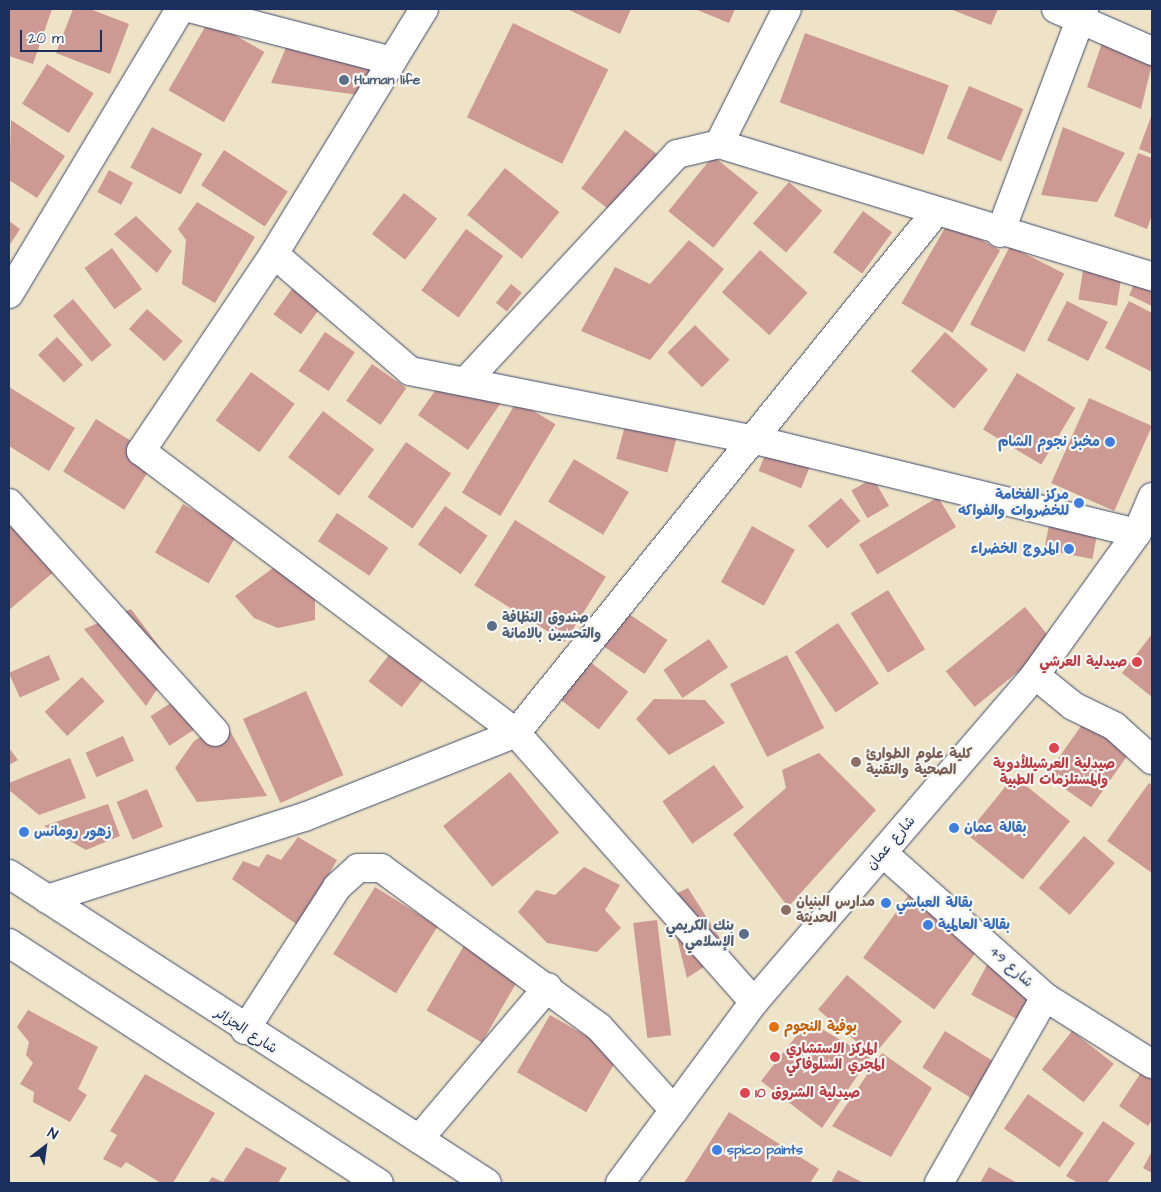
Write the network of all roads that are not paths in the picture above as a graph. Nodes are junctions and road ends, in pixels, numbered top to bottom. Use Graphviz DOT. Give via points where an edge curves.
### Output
graph roads {
  1 [pos="180,9"];
  2 [pos="193,9"];
  3 [pos="424,9"];
  4 [pos="787,9"];
  5 [pos="1056,9"];
  6 [pos="1082,14"];
  7 [pos="1152,51"];
  8 [pos="392,61"];
  9 [pos="719,144"];
  10 [pos="935,212"];
  11 [pos="1000,233"];
  12 [pos="274,254"];
  13 [pos="1152,276"];
  14 [pos="9,294"];
  15 [pos="466,381"];
  16 [pos="751,439"];
  17 [pos="1152,497"];
  18 [pos="9,503"];
  19 [pos="1137,533"];
  20 [pos="1034,675"];
  21 [pos="215,732"];
  22 [pos="516,733"];
  23 [pos="1152,760"];
  24 [pos="883,853"];
  25 [pos="9,874"];
  26 [pos="47,899"];
  27 [pos="9,943"];
  28 [pos="548,987"];
  29 [pos="1045,997"];
  30 [pos="754,1002"];
  31 [pos="244,1030"];
  32 [pos="1152,1064"];
  33 [pos="674,1110"];
  34 [pos="419,1139"];
  35 [pos="379,1183"];
  36 [pos="487,1183"];
  37 [pos="620,1183"];
  38 [pos="939,1183"];
  1 -- 14 [label="street"];
  2 -- 8 [label="street"];
  3 -- 8 [label="street"];
  4 -- 9 [label="street"];
  5 -- 6 [label="street"];
  6 -- 7 [label="street"];
  6 -- 11 [label="street"];
  8 -- 12 [label="street"];
  9 -- 10 [label="street"];
  9 -- 15 [label="street" via="678,154"];
  10 -- 11 [label="street"];
  10 -- 16 [label="street"];
  11 -- 13 [label="street"];
  12 -- 15 [label="street" via="410,371"];
  12 -- 22 [label="street" via="141,451"];
  15 -- 16 [label="street"];
  16 -- 19 [label="street"];
  16 -- 22 [label="street"];
  17 -- 19 [label="street, شارع عمان"];
  18 -- 21 [label="street"];
  19 -- 20 [label="street, شارع عمان"];
  20 -- 23 [label="street" via="1073,706 1114,726"];
  20 -- 24 [label="street, شارع عمان"];
  22 -- 26 [label="street" via="304,817"];
  22 -- 30 [label="street"];
  24 -- 29 [label="street, شارع 49"];
  24 -- 30 [label="street, شارع عمان"];
  25 -- 26 [label="street, شارع الجزائر"];
  26 -- 31 [label="street, شارع الجزائر"];
  27 -- 35 [label="street"];
  28 -- 31 [label="street" via="380,868 358,868 338,887"];
  28 -- 33 [label="street" via="599,1027"];
  28 -- 34 [label="street"];
  29 -- 32 [label="street, شارع 49"];
  29 -- 38 [label="street"];
  30 -- 33 [label="street, شارع عمان"];
  31 -- 34 [label="street, شارع الجزائر"];
  33 -- 37 [label="street, شارع عمان"];
  34 -- 36 [label="street, شارع الجزائر"];
}
